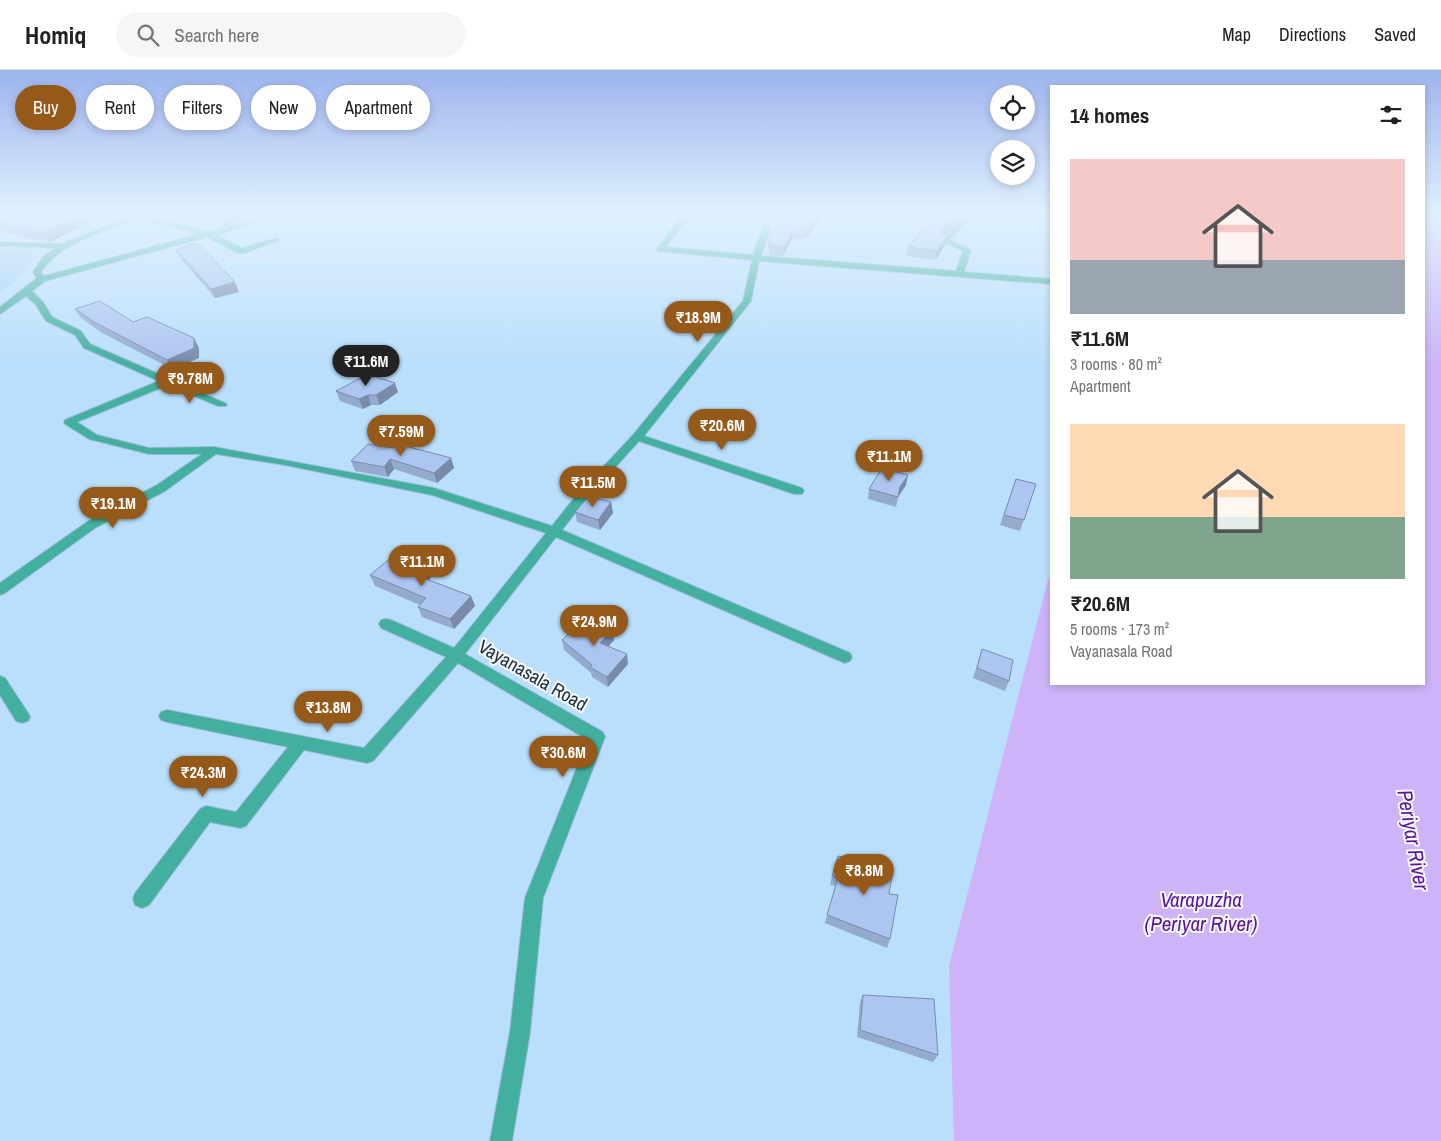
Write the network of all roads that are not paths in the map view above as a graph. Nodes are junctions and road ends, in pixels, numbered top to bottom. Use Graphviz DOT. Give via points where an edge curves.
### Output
graph roads {
  1 [pos="42,265"];
  2 [pos="96,265"];
  3 [pos="755,265"];
  4 [pos="845,265"];
  5 [pos="962,265"];
  6 [pos="959,274"];
  7 [pos="42,280"];
  8 [pos="1050,281"];
  9 [pos="28,290"];
  10 [pos="0,311"];
  11 [pos="168,381"];
  12 [pos="222,404"];
  13 [pos="637,437"];
  14 [pos="214,450"];
  15 [pos="798,491"];
  16 [pos="554,531"];
  17 [pos="0,590"];
  18 [pos="386,624"];
  19 [pos="456,655"];
  20 [pos="845,658"];
  21 [pos="0,682"];
  22 [pos="167,716"];
  23 [pos="22,717"];
  24 [pos="300,743"];
  25 [pos="142,899"];
  26 [pos="500,1141"];
  1 -- 7 [label="street" via="37,272"];
  2 -- 7 [label="street"];
  3 -- 13 [label="street, Vayanasala Road" via="747,301"];
  4 -- 6 [label="street"];
  5 -- 6 [label="street"];
  6 -- 8 [label="street"];
  7 -- 9 [label="street"];
  9 -- 10 [label="street"];
  9 -- 11 [label="street" via="49,319 78,333 87,346"];
  11 -- 12 [label="street"];
  11 -- 14 [label="street" via="69,422 93,437 149,452"];
  13 -- 15 [label="street"];
  13 -- 16 [label="street, Vayanasala Road"];
  14 -- 16 [label="street" via="434,492"];
  14 -- 17 [label="street" via="160,488 91,525"];
  16 -- 19 [label="street, Vayanasala Road"];
  16 -- 20 [label="street"];
  18 -- 19 [label="street"];
  19 -- 24 [label="street" via="367,756"];
  19 -- 26 [label="street, Vayanasala Road" via="597,737 534,898 520,1032"];
  21 -- 23 [label="street"];
  22 -- 24 [label="street"];
  24 -- 25 [label="street" via="240,820 206,814"];
}
